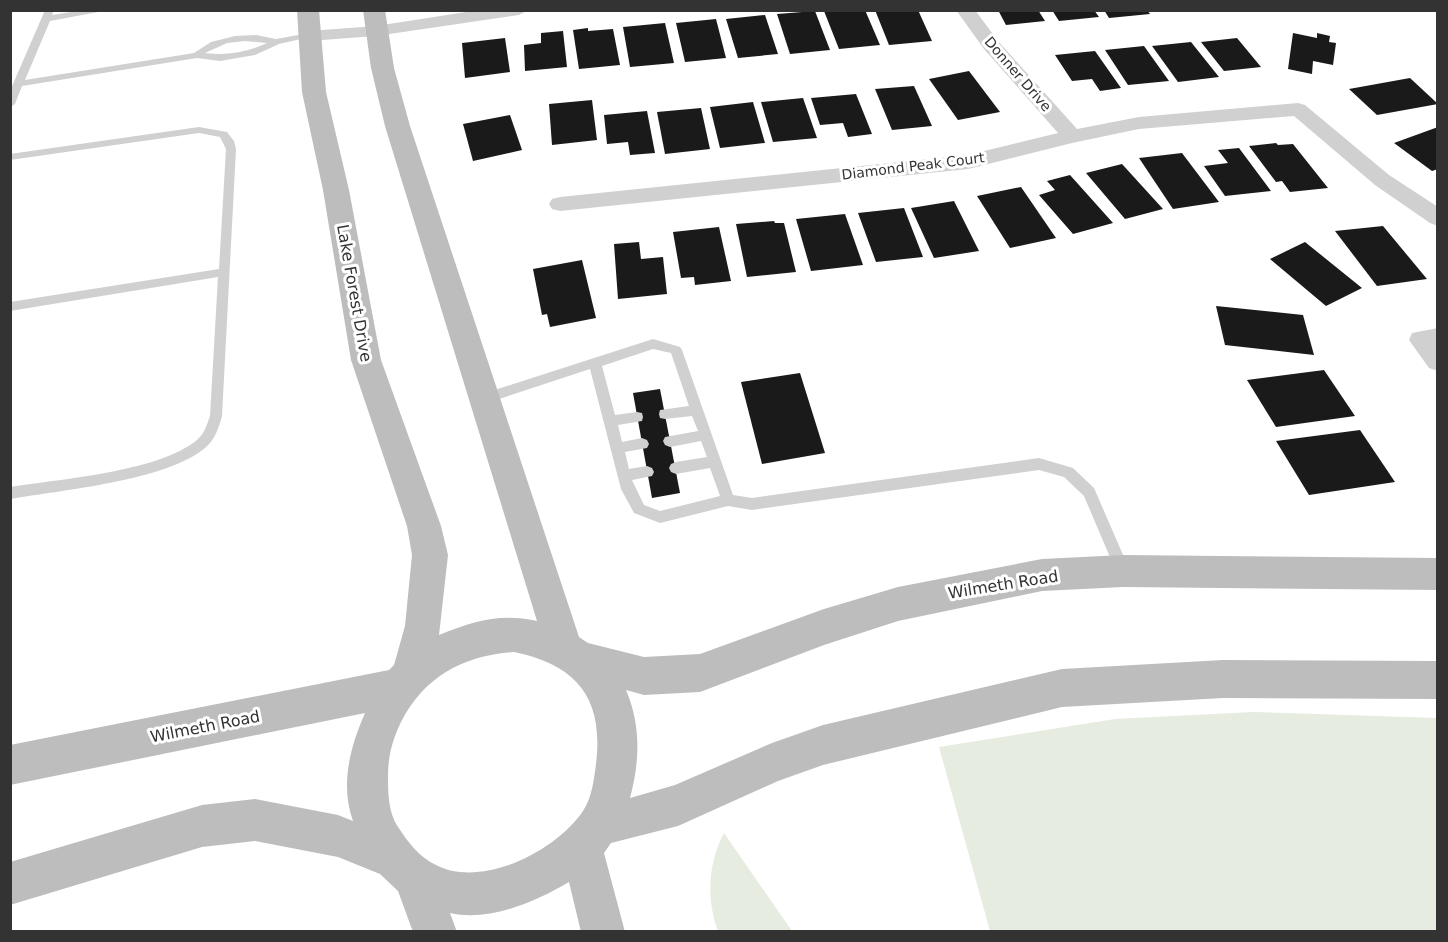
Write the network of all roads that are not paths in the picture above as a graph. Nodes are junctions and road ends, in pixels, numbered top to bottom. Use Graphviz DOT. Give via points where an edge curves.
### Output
graph roads {
  1 [pos="105,10"];
  2 [pos="519,10"];
  3 [pos="964,10"];
  4 [pos="48,15"];
  5 [pos="375,21"];
  6 [pos="308,23"];
  7 [pos="276,42"];
  8 [pos="197,55"];
  9 [pos="18,84"];
  10 [pos="10,104"];
  11 [pos="1072,136"];
  12 [pos="10,157"];
  13 [pos="560,204"];
  14 [pos="1437,218"];
  15 [pos="224,272"];
  16 [pos="10,307"];
  17 [pos="1437,337"];
  18 [pos="1437,361"];
  19 [pos="595,363"];
  20 [pos="484,399"];
  21 [pos="697,410"];
  22 [pos="665,414"];
  23 [pos="637,417"];
  24 [pos="610,421"];
  25 [pos="706,435"];
  26 [pos="670,441"];
  27 [pos="642,444"];
  28 [pos="618,447"];
  29 [pos="714,462"];
  30 [pos="676,468"];
  31 [pos="647,472"];
  32 [pos="625,475"];
  33 [pos="10,494"];
  34 [pos="728,500"];
  35 [pos="1123,571"];
  36 [pos="1437,574"];
  37 [pos="573,653"];
  38 [pos="405,680"];
  39 [pos="1437,680"];
  40 [pos="10,765"];
  41 [pos="590,836"];
  42 [pos="403,869"];
  43 [pos="10,884"];
  44 [pos="435,932"];
  45 [pos="603,932"];
  1 -- 4 [label="lane"];
  2 -- 5 [label="street"];
  3 -- 11 [label="street, Donner Drive"];
  4 -- 9 [label="lane"];
  5 -- 6 [label="street"];
  5 -- 20 [label="main road" via="391,96"];
  6 -- 7 [label="lane"];
  6 -- 38 [label="main road, Lake Forest Drive" via="314,92 366,360 424,526 430,555 423,626"];
  7 -- 8 [label="lane" via="255,52 220,58"];
  7 -- 8 [label="lane" via="258,36 211,43"];
  8 -- 9 [label="lane"];
  9 -- 10 [label="lane"];
  11 -- 13 [label="street, Diamond Peak Court" via="968,162"];
  11 -- 14 [label="street, Diamond Peak Court" via="1139,123 1298,109 1382,180"];
  12 -- 15 [label="lane" via="199,130 223,134 231,149"];
  15 -- 16 [label="lane"];
  15 -- 33 [label="lane" via="216,416 213,429 201,445 159,466"];
  17 -- 18 [label="street" via="1420,339"];
  19 -- 20 [label="lane"];
  19 -- 21 [label="lane" via="653,344 676,350"];
  19 -- 24 [label="lane"];
  20 -- 37 [label="main road" via="543,578"];
  21 -- 22 [label="lane"];
  21 -- 25 [label="lane"];
  23 -- 24 [label="lane"];
  24 -- 28 [label="lane"];
  25 -- 26 [label="lane"];
  25 -- 29 [label="lane"];
  27 -- 28 [label="lane"];
  28 -- 32 [label="lane"];
  29 -- 30 [label="lane"];
  29 -- 34 [label="lane"];
  31 -- 32 [label="lane"];
  32 -- 34 [label="lane" via="639,509 660,517"];
  34 -- 35 [label="lane" via="752,504 1039,464 1068,472 1089,492"];
  35 -- 36 [label="main road, Wilmeth Road"];
  35 -- 37 [label="main road, Wilmeth Road" via="1042,575 898,604 700,673 644,676"];
  37 -- 38 [label="main road, Wilmeth Road" via="540,637 488,635 429,660"];
  37 -- 41 [label="main road" via="600,679 612,702 618,729 613,786"];
  38 -- 40 [label="main road, Wilmeth Road"];
  38 -- 42 [label="main road" via="380,721 370,749 366,778 368,807 377,834"];
  39 -- 41 [label="main road" via="1223,679 1062,688 824,745 772,763 678,805"];
  41 -- 42 [label="main road" via="531,880 500,890 470,893 440,888"];
  41 -- 45 [label="main road"];
  42 -- 43 [label="main road" via="338,836 255,820 202,826"];
  42 -- 44 [label="main road"];
}
